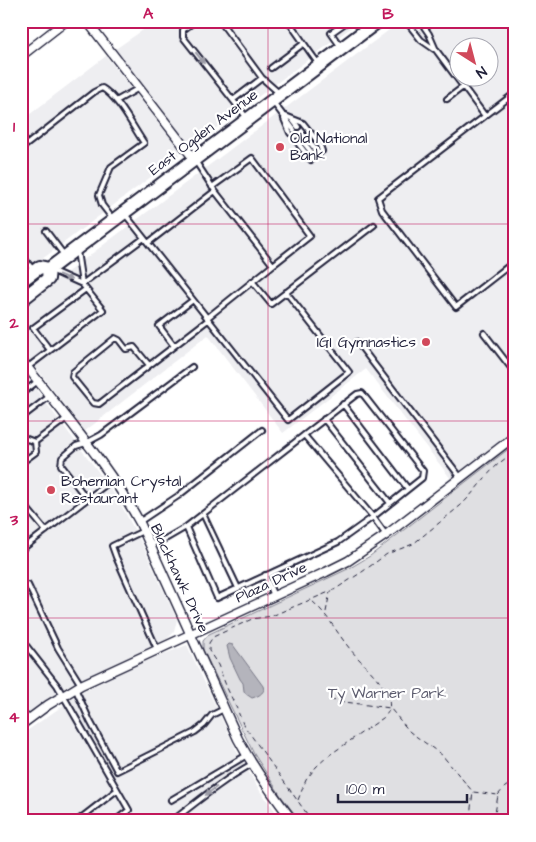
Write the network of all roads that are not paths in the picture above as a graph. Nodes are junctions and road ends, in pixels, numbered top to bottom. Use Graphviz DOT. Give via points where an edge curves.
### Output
graph roads {
  1 [pos="66,21"];
  2 [pos="87,21"];
  3 [pos="195,21"];
  4 [pos="220,21"];
  5 [pos="288,21"];
  6 [pos="348,21"];
  7 [pos="378,21"];
  8 [pos="406,21"];
  9 [pos="420,21"];
  10 [pos="303,44"];
  11 [pos="342,48"];
  12 [pos="436,50"];
  13 [pos="21,56"];
  14 [pos="319,65"];
  15 [pos="448,66"];
  16 [pos="271,68"];
  17 [pos="262,78"];
  18 [pos="139,88"];
  19 [pos="461,88"];
  20 [pos="464,88"];
  21 [pos="515,93"];
  22 [pos="276,97"];
  23 [pos="447,99"];
  24 [pos="116,100"];
  25 [pos="232,100"];
  26 [pos="282,115"];
  27 [pos="485,116"];
  28 [pos="292,118"];
  29 [pos="248,119"];
  30 [pos="298,127"];
  31 [pos="292,132"];
  32 [pos="305,136"];
  33 [pos="299,141"];
  34 [pos="21,149"];
  35 [pos="317,156"];
  36 [pos="194,159"];
  37 [pos="214,189"];
  38 [pos="119,216"];
  39 [pos="374,225"];
  40 [pos="46,231"];
  41 [pos="144,238"];
  42 [pos="148,243"];
  43 [pos="76,248"];
  44 [pos="21,254"];
  45 [pos="66,256"];
  46 [pos="515,261"];
  47 [pos="273,265"];
  48 [pos="49,269"];
  49 [pos="34,271"];
  50 [pos="252,281"];
  51 [pos="21,282"];
  52 [pos="82,284"];
  53 [pos="86,289"];
  54 [pos="286,292"];
  55 [pos="21,300"];
  56 [pos="193,300"];
  57 [pos="208,319"];
  58 [pos="484,333"];
  59 [pos="357,342"];
  60 [pos="174,346"];
  61 [pos="50,350"];
  62 [pos="21,359"];
  63 [pos="149,365"];
  64 [pos="28,367"];
  65 [pos="192,367"];
  66 [pos="515,373"];
  67 [pos="38,381"];
  68 [pos="21,394"];
  69 [pos="50,396"];
  70 [pos="343,404"];
  71 [pos="21,418"];
  72 [pos="67,418"];
  73 [pos="324,419"];
  74 [pos="262,430"];
  75 [pos="304,434"];
  76 [pos="515,436"];
  77 [pos="36,442"];
  78 [pos="21,443"];
  79 [pos="86,443"];
  80 [pos="21,463"];
  81 [pos="461,478"];
  82 [pos="113,479"];
  83 [pos="408,489"];
  84 [pos="87,499"];
  85 [pos="21,501"];
  86 [pos="390,503"];
  87 [pos="202,514"];
  88 [pos="373,518"];
  89 [pos="139,522"];
  90 [pos="186,527"];
  91 [pos="46,531"];
  92 [pos="143,532"];
  93 [pos="386,536"];
  94 [pos="150,545"];
  95 [pos="21,550"];
  96 [pos="265,575"];
  97 [pos="28,585"];
  98 [pos="238,588"];
  99 [pos="274,596"];
  100 [pos="190,634"];
  101 [pos="21,639"];
  102 [pos="157,649"];
  103 [pos="78,686"];
  104 [pos="63,696"];
  105 [pos="224,709"];
  106 [pos="21,725"];
  107 [pos="247,755"];
  108 [pos="252,764"];
  109 [pos="117,790"];
  110 [pos="171,800"];
  111 [pos="77,821"];
  112 [pos="115,821"];
  113 [pos="172,821"];
  114 [pos="293,821"];
  1 -- 13 [label="street"];
  2 -- 18 [label="street"];
  3 -- 25 [label="lane, one-way" via="183,30 183,37"];
  4 -- 17 [label="lane"];
  5 -- 10 [label="lane"];
  6 -- 11 [label="lane" via="331,33"];
  7 -- 11 [label="main road, East Ogden Avenue"];
  8 -- 12 [label="lane" via="421,40"];
  9 -- 12 [label="lane"];
  10 -- 14 [label="lane"];
  10 -- 16 [label="lane"];
  11 -- 14 [label="main road, East Ogden Avenue"];
  12 -- 15 [label="lane"];
  14 -- 22 [label="main road, East Ogden Avenue"];
  17 -- 22 [label="lane"];
  17 -- 25 [label="lane"];
  18 -- 24 [label="lane"];
  18 -- 36 [label="street"];
  19 -- 23 [label="lane"];
  20 -- 27 [label="lane"];
  21 -- 27 [label="lane"];
  22 -- 26 [label="lane"];
  22 -- 29 [label="main road, East Ogden Avenue"];
  24 -- 34 [label="lane" via="102,88"];
  24 -- 38 [label="lane" via="144,143 110,167 99,195 102,205"];
  25 -- 29 [label="lane"];
  26 -- 28 [label="lane"];
  26 -- 31 [label="lane"];
  27 -- 46 [label="lane" via="378,198 382,210 456,307"];
  28 -- 30 [label="lane"];
  28 -- 35 [label="lane" via="303,123 319,144"];
  29 -- 36 [label="main road, East Ogden Avenue"];
  32 -- 35 [label="lane"];
  33 -- 35 [label="lane"];
  36 -- 37 [label="lane"];
  36 -- 38 [label="main road, East Ogden Avenue"];
  37 -- 42 [label="lane"];
  37 -- 47 [label="lane"];
  37 -- 47 [label="lane" via="252,158 310,236"];
  38 -- 41 [label="lane"];
  38 -- 43 [label="main road, East Ogden Avenue"];
  39 -- 54 [label="lane"];
  40 -- 45 [label="lane"];
  41 -- 42 [label="lane"];
  41 -- 52 [label="lane"];
  42 -- 56 [label="lane"];
  43 -- 45 [label="main road, East Ogden Avenue"];
  43 -- 52 [label="lane"];
  44 -- 49 [label="lane"];
  45 -- 48 [label="main road, East Ogden Avenue"];
  47 -- 50 [label="lane"];
  48 -- 49 [label="main road, East Ogden Avenue" via="40,267"];
  48 -- 52 [label="lane, one-way"];
  48 -- 55 [label="main road, East Ogden Avenue" via="48,279"];
  49 -- 51 [label="main road"];
  50 -- 54 [label="lane" via="270,304"];
  50 -- 57 [label="lane"];
  52 -- 53 [label="lane"];
  53 -- 61 [label="lane" via="103,310"];
  53 -- 61 [label="lane" via="33,328"];
  54 -- 57 [label="lane" via="349,372 288,420"];
  56 -- 57 [label="lane"];
  56 -- 60 [label="lane" via="159,326"];
  57 -- 60 [label="lane"];
  58 -- 66 [label="lane"];
  59 -- 81 [label="lane"];
  60 -- 63 [label="lane"];
  61 -- 64 [label="lane"];
  62 -- 64 [label="street, Blackhawk Drive"];
  63 -- 63 [label="lane" via="99,404 93,404 72,377 73,372 115,338 126,349 134,347"];
  64 -- 67 [label="street, Blackhawk Drive"];
  65 -- 79 [label="lane" via="102,435"];
  67 -- 68 [label="lane"];
  67 -- 69 [label="street, Blackhawk Drive"];
  69 -- 71 [label="lane"];
  69 -- 72 [label="street, Blackhawk Drive"];
  70 -- 73 [label="lane"];
  70 -- 83 [label="lane"];
  70 -- 83 [label="lane" via="362,393 423,471 422,478"];
  72 -- 77 [label="lane"];
  72 -- 79 [label="street, Blackhawk Drive"];
  73 -- 75 [label="lane"];
  73 -- 86 [label="lane"];
  74 -- 89 [label="lane" via="178,496"];
  75 -- 87 [label="lane"];
  75 -- 88 [label="lane"];
  76 -- 81 [label="street, Plaza Drive"];
  77 -- 78 [label="lane" via="27,439"];
  77 -- 80 [label="lane" via="36,452"];
  79 -- 82 [label="street, Blackhawk Drive"];
  79 -- 84 [label="lane" via="76,446 62,458 61,465"];
  81 -- 93 [label="street, Plaza Drive"];
  82 -- 84 [label="lane"];
  82 -- 89 [label="street, Blackhawk Drive"];
  83 -- 86 [label="lane"];
  84 -- 91 [label="lane"];
  85 -- 91 [label="lane"];
  86 -- 88 [label="lane"];
  87 -- 90 [label="lane"];
  87 -- 98 [label="lane"];
  88 -- 93 [label="lane"];
  88 -- 96 [label="lane" via="338,542"];
  89 -- 92 [label="street, Blackhawk Drive"];
  90 -- 94 [label="lane"];
  90 -- 98 [label="lane" via="217,598"];
  91 -- 95 [label="lane"];
  92 -- 94 [label="street, Blackhawk Drive"];
  92 -- 102 [label="lane" via="112,546"];
  93 -- 99 [label="street, Plaza Drive" via="348,561"];
  94 -- 100 [label="street, Blackhawk Drive"];
  96 -- 98 [label="lane"];
  96 -- 99 [label="lane"];
  97 -- 103 [label="lane"];
  99 -- 100 [label="street, Plaza Drive"];
  100 -- 102 [label="street, Plaza Drive"];
  100 -- 105 [label="street, Blackhawk Drive"];
  101 -- 104 [label="lane"];
  102 -- 103 [label="street, Plaza Drive"];
  103 -- 104 [label="street, Plaza Drive"];
  103 -- 105 [label="lane" via="90,721 117,771 195,732 212,714"];
  104 -- 106 [label="street, Plaza Drive"];
  104 -- 109 [label="lane"];
  105 -- 107 [label="street, Blackhawk Drive"];
  107 -- 108 [label="street, Blackhawk Drive"];
  107 -- 110 [label="lane"];
  108 -- 113 [label="lane, one-way"];
  108 -- 114 [label="street, Blackhawk Drive"];
  109 -- 111 [label="lane"];
  109 -- 112 [label="lane" via="128,810"];
}
